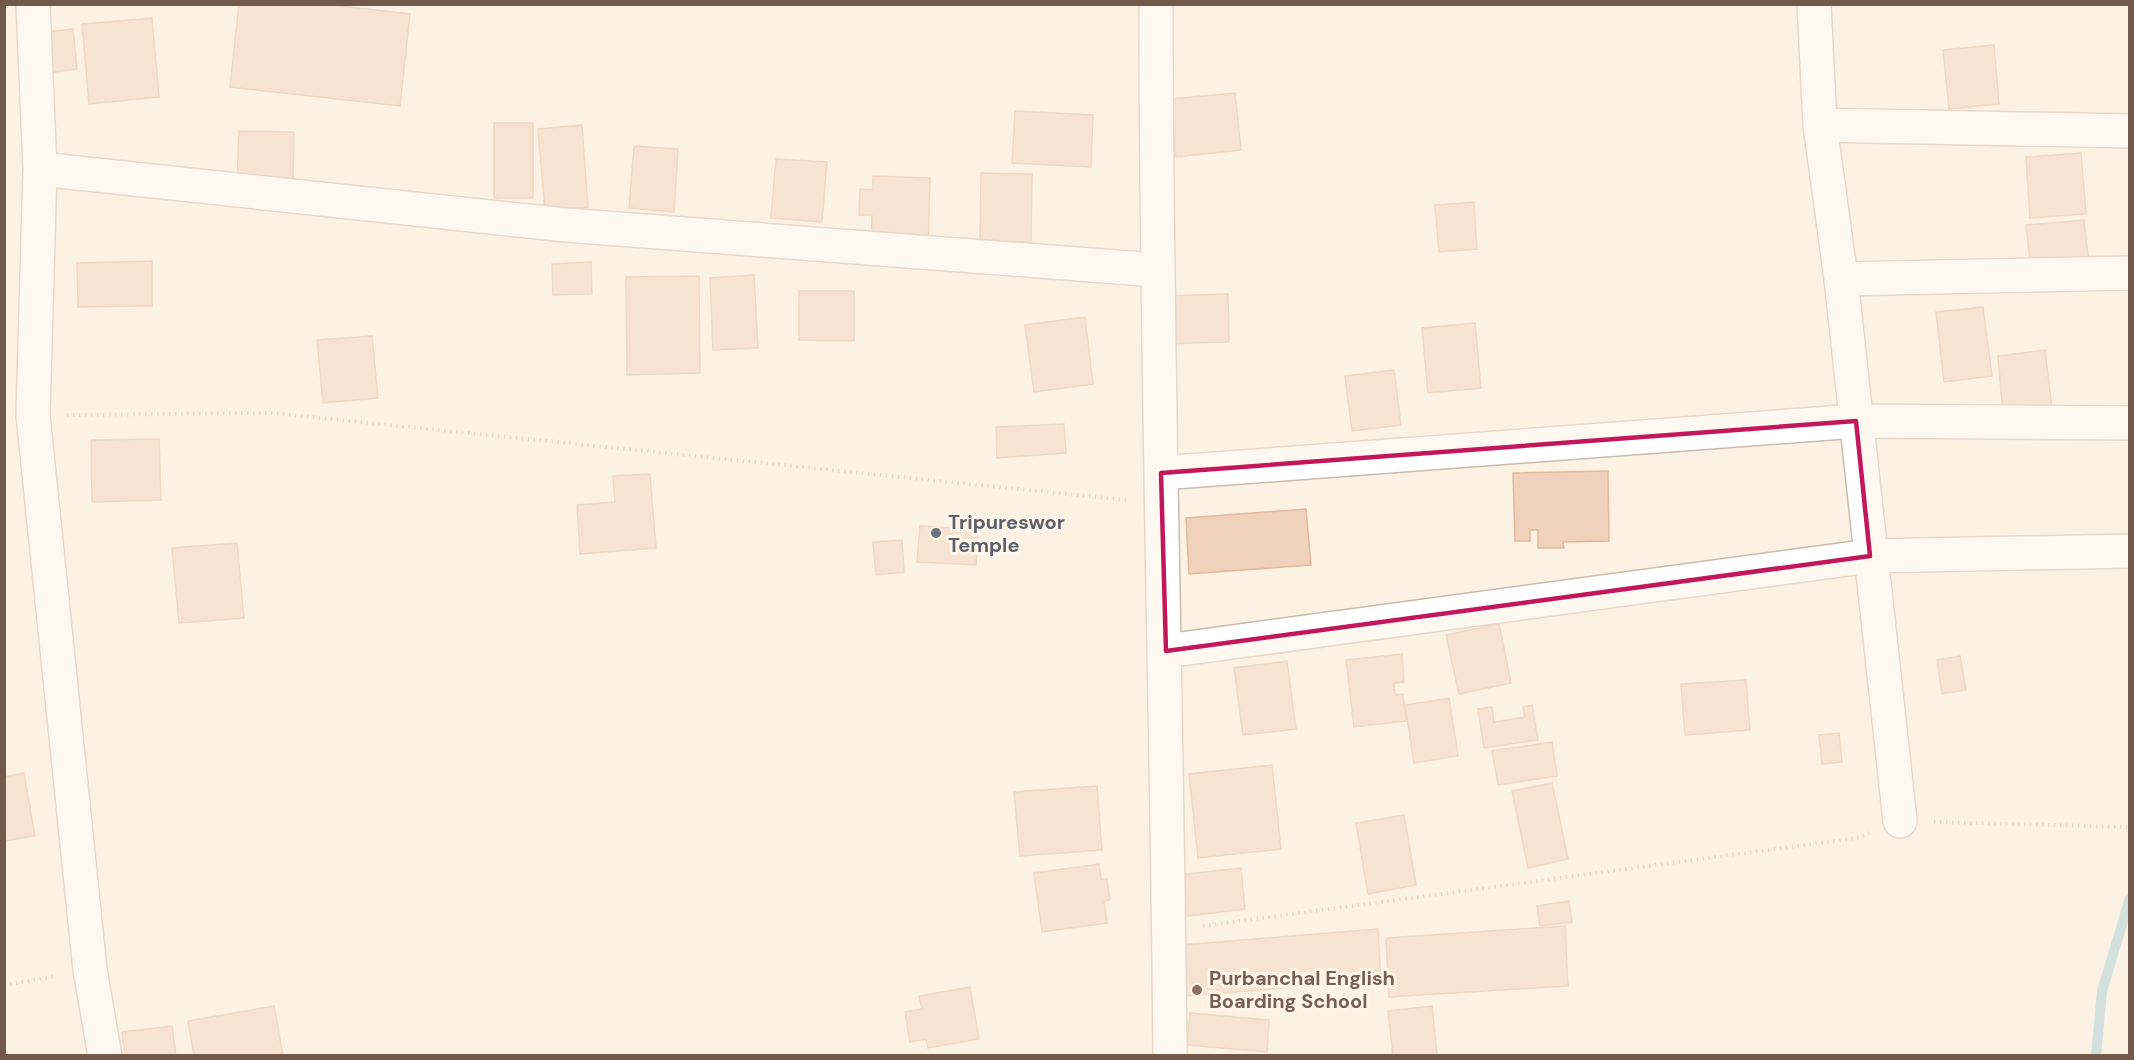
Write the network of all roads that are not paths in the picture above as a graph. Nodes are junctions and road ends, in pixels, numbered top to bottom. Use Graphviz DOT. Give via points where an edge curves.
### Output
graph roads {
  1 [pos="33,4"];
  2 [pos="1156,4"];
  3 [pos="1814,4"];
  4 [pos="1820,124"];
  5 [pos="2130,131"];
  6 [pos="40,169"];
  7 [pos="1156,270"];
  8 [pos="2130,273"];
  9 [pos="1841,279"];
  10 [pos="1856,421"];
  11 [pos="2130,423"];
  12 [pos="1162,488"];
  13 [pos="2130,551"];
  14 [pos="1870,556"];
  15 [pos="1166,651"];
  16 [pos="1900,821"];
  17 [pos="105,1056"];
  18 [pos="1170,1056"];
  1 -- 6 [label="street"];
  2 -- 7 [label="street"];
  3 -- 4 [label="street"];
  4 -- 5 [label="street"];
  4 -- 9 [label="street"];
  6 -- 7 [label="street" via="566,225"];
  6 -- 17 [label="street" via="33,415 90,970"];
  7 -- 12 [label="street"];
  8 -- 9 [label="street"];
  9 -- 10 [label="street"];
  10 -- 11 [label="street"];
  10 -- 12 [label="street"];
  10 -- 14 [label="street"];
  12 -- 15 [label="street"];
  13 -- 14 [label="street"];
  14 -- 15 [label="street"];
  14 -- 16 [label="street"];
  15 -- 18 [label="street"];
}
